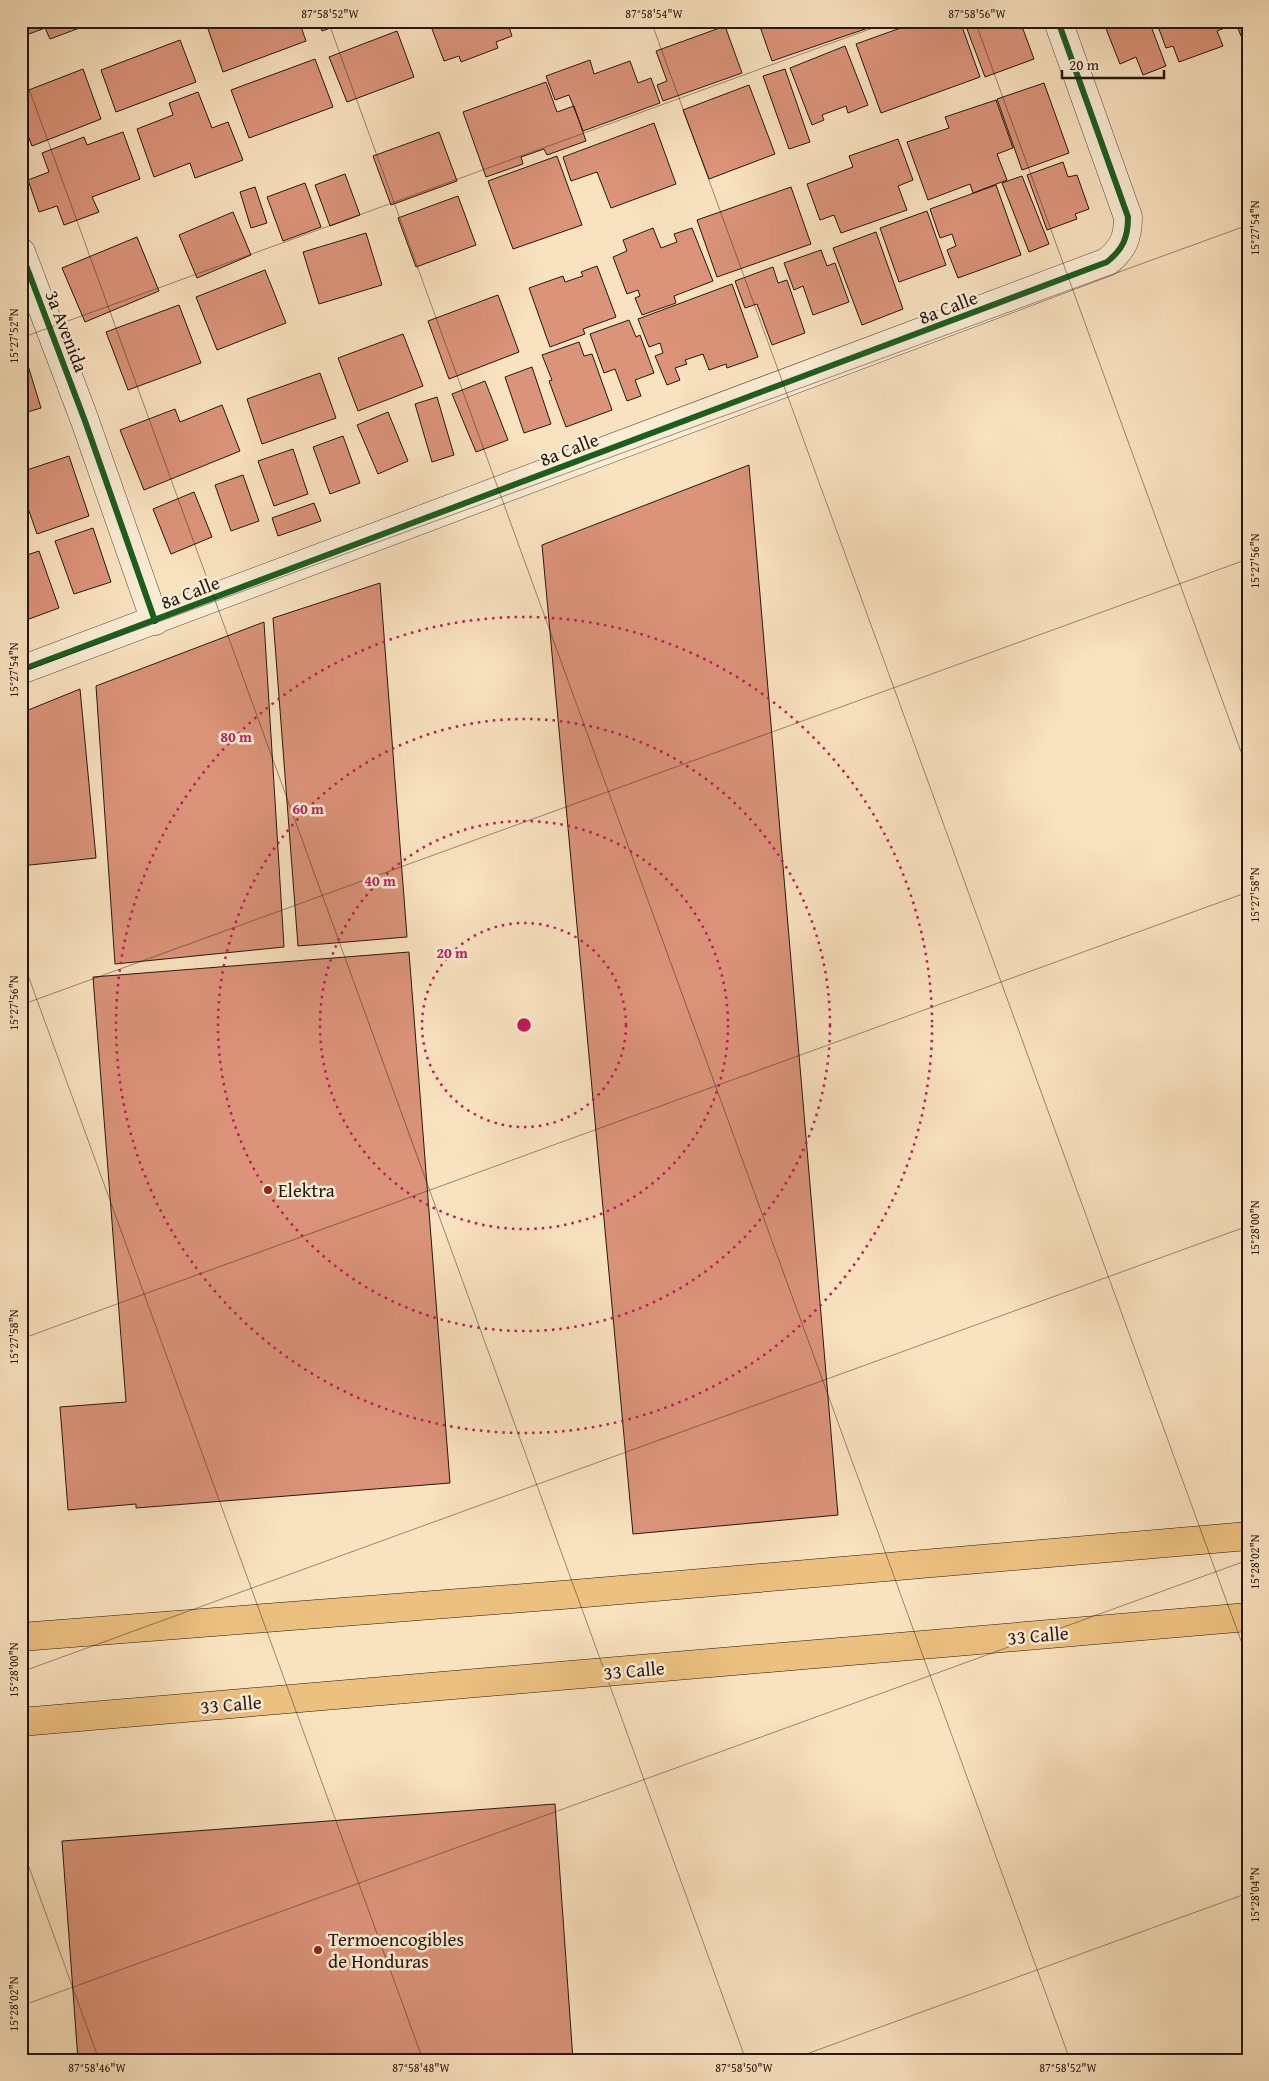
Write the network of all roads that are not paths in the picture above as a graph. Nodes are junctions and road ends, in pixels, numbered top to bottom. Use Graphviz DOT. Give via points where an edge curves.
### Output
graph roads {
  1 [pos="1058,21"];
  2 [pos="21,252"];
  3 [pos="155,621"];
  4 [pos="21,670"];
  5 [pos="1248,1536"];
  6 [pos="1248,1617"];
  7 [pos="21,1637"];
  8 [pos="21,1722"];
  1 -- 3 [label="street, 8a Calle" via="1128,218 1122,248 1107,262"];
  2 -- 3 [label="street, 3a Avenida" via="85,420"];
  3 -- 4 [label="street, 8a Calle"];
  5 -- 7 [label="main road" via="562,1595"];
  6 -- 8 [label="main road, 33 Calle"];
}
